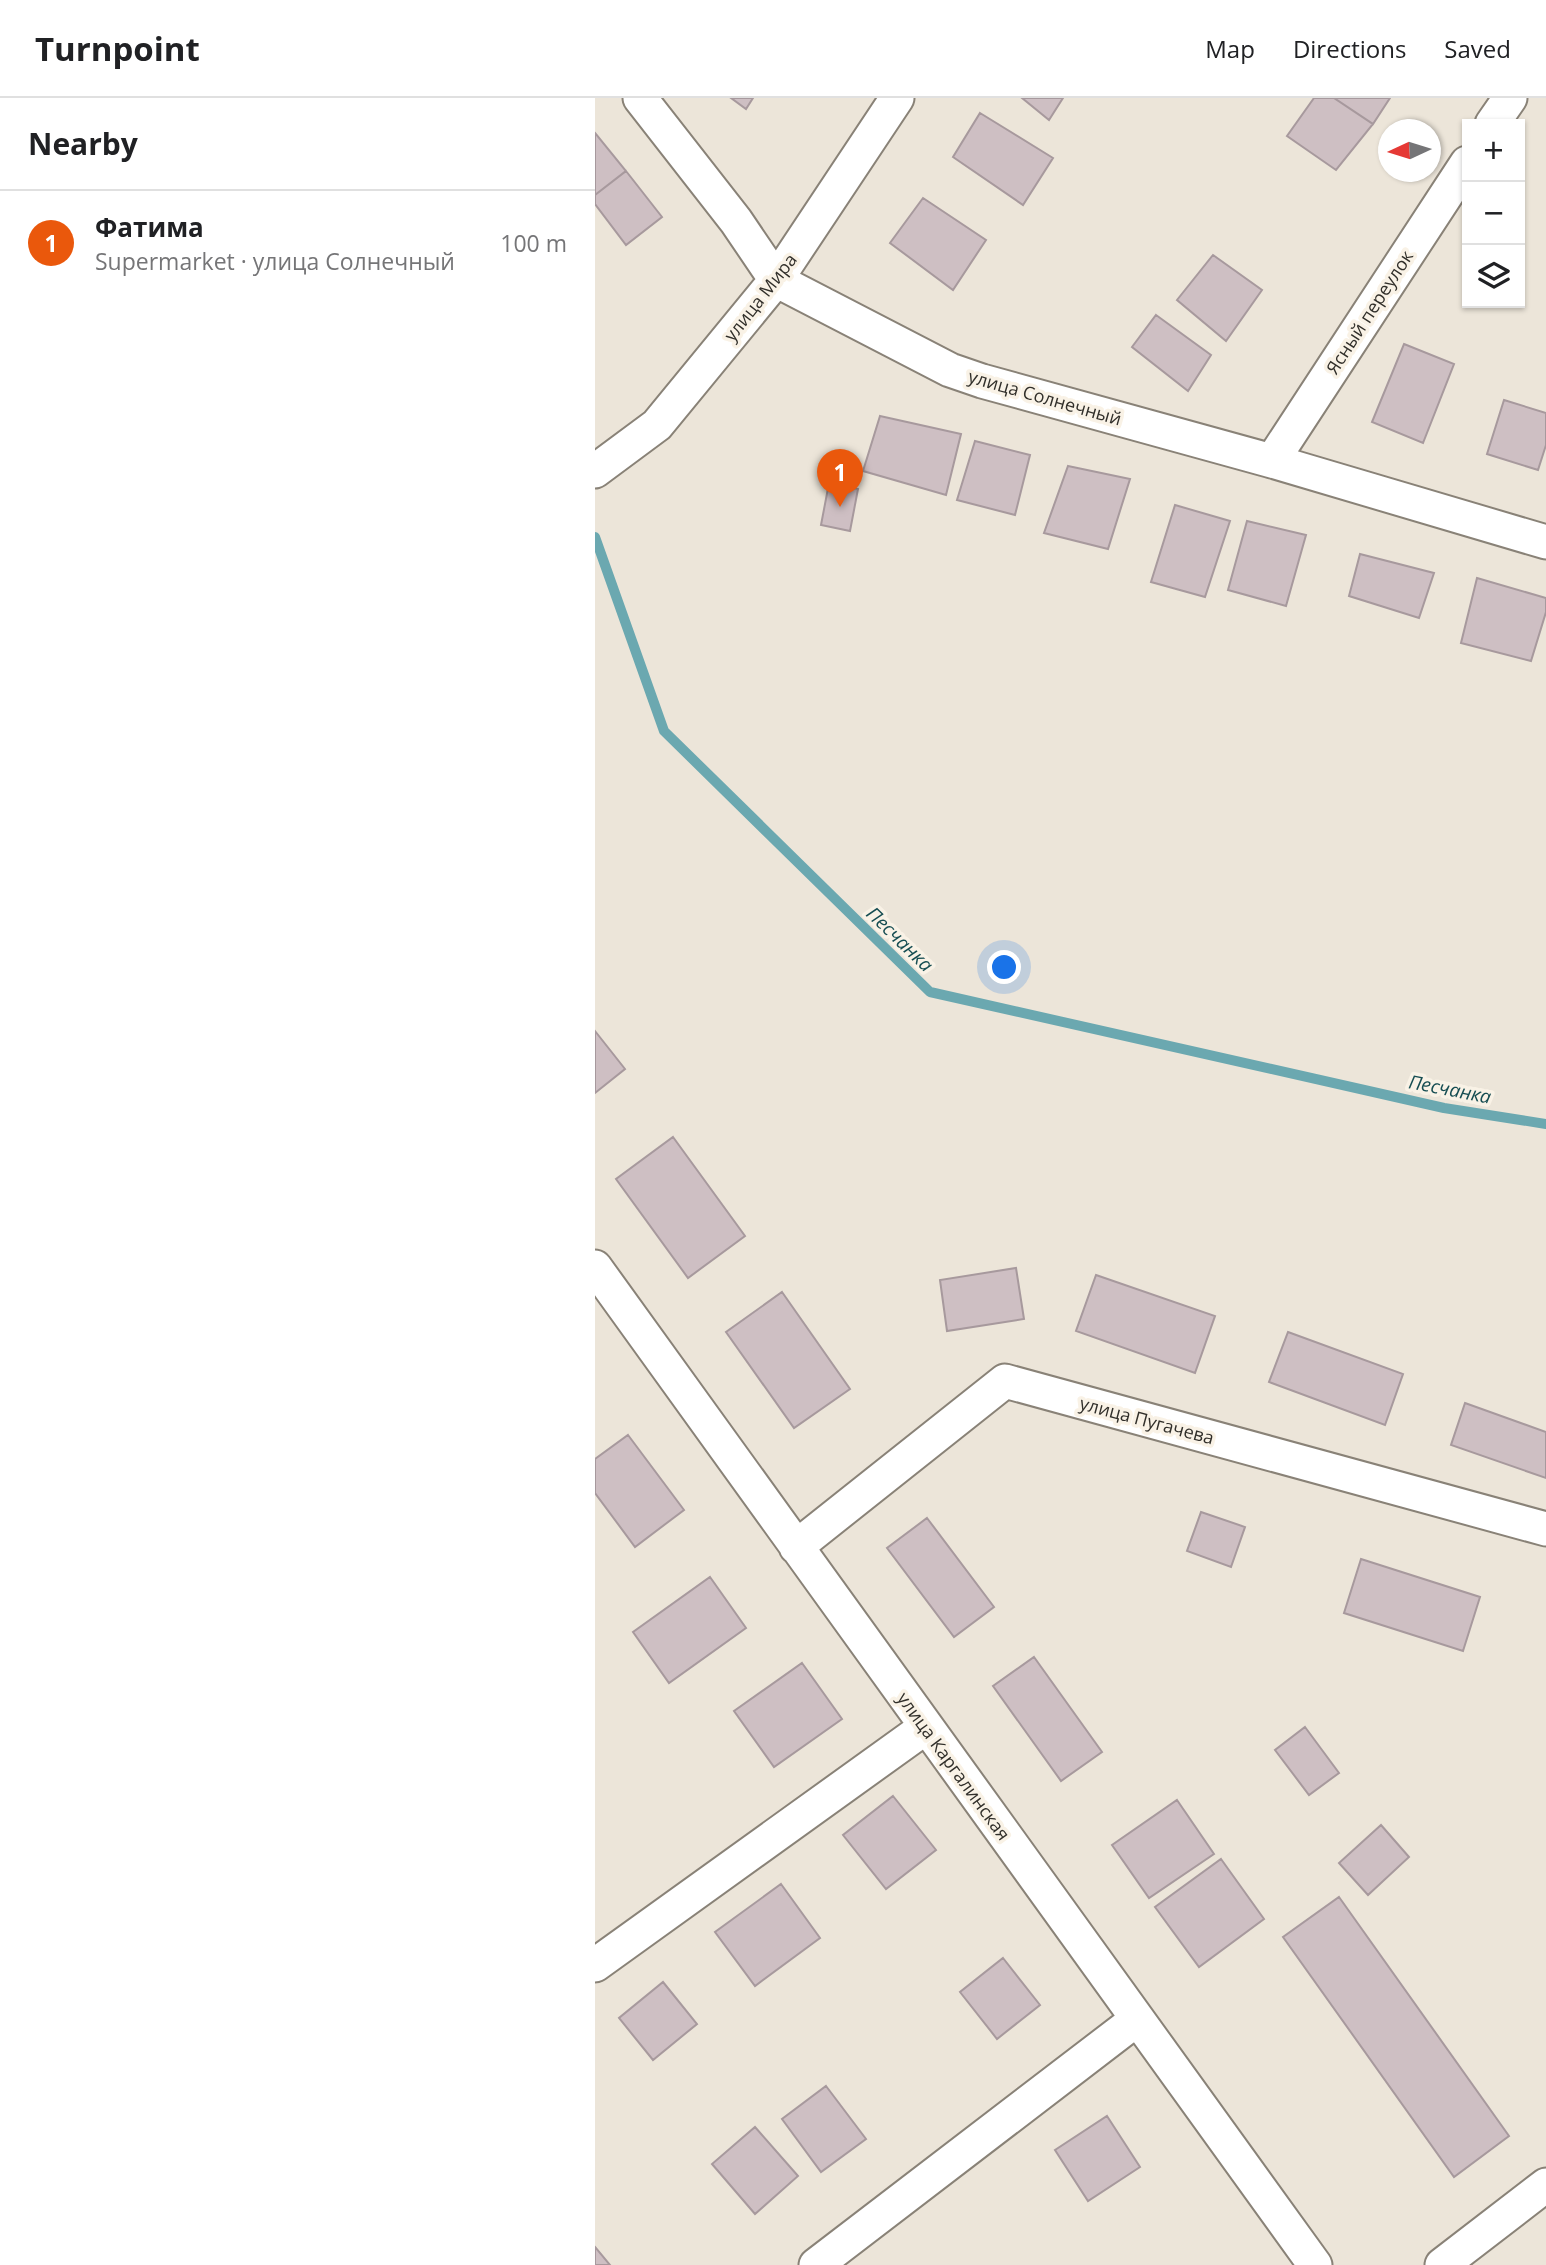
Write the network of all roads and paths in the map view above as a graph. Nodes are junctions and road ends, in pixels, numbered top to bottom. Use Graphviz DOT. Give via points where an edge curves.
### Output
graph roads {
  1 [pos="640,98"];
  2 [pos="897,98"];
  3 [pos="1510,98"];
  4 [pos="1495,119"];
  5 [pos="1462,171"];
  6 [pos="776,280"];
  7 [pos="1272,461"];
  8 [pos="595,471"];
  9 [pos="1546,542"];
  10 [pos="595,1267"];
  11 [pos="1546,1529"];
  12 [pos="796,1547"];
  13 [pos="926,1727"];
  14 [pos="595,1965"];
  15 [pos="1136,2020"];
  16 [pos="1546,2185"];
  17 [pos="816,2265"];
  18 [pos="1315,2265"];
  19 [pos="1442,2265"];
  1 -- 6 [label="street, улица Солнечный"];
  2 -- 6 [label="street, улица Мира"];
  3 -- 4 [label="street"];
  5 -- 7 [label="street, Ясный переулок"];
  6 -- 7 [label="street, улица Солнечный" via="950,370"];
  6 -- 8 [label="street, улица Мира" via="657,425"];
  7 -- 9 [label="street, улица Солнечный"];
  10 -- 12 [label="street, улица Каргалинская"];
  11 -- 12 [label="street, улица Пугачева" via="1005,1381"];
  12 -- 13 [label="street, улица Каргалинская"];
  13 -- 14 [label="street"];
  13 -- 15 [label="street, улица Каргалинская"];
  15 -- 17 [label="street"];
  15 -- 18 [label="street, улица Каргалинская"];
  16 -- 19 [label="street"];
}
